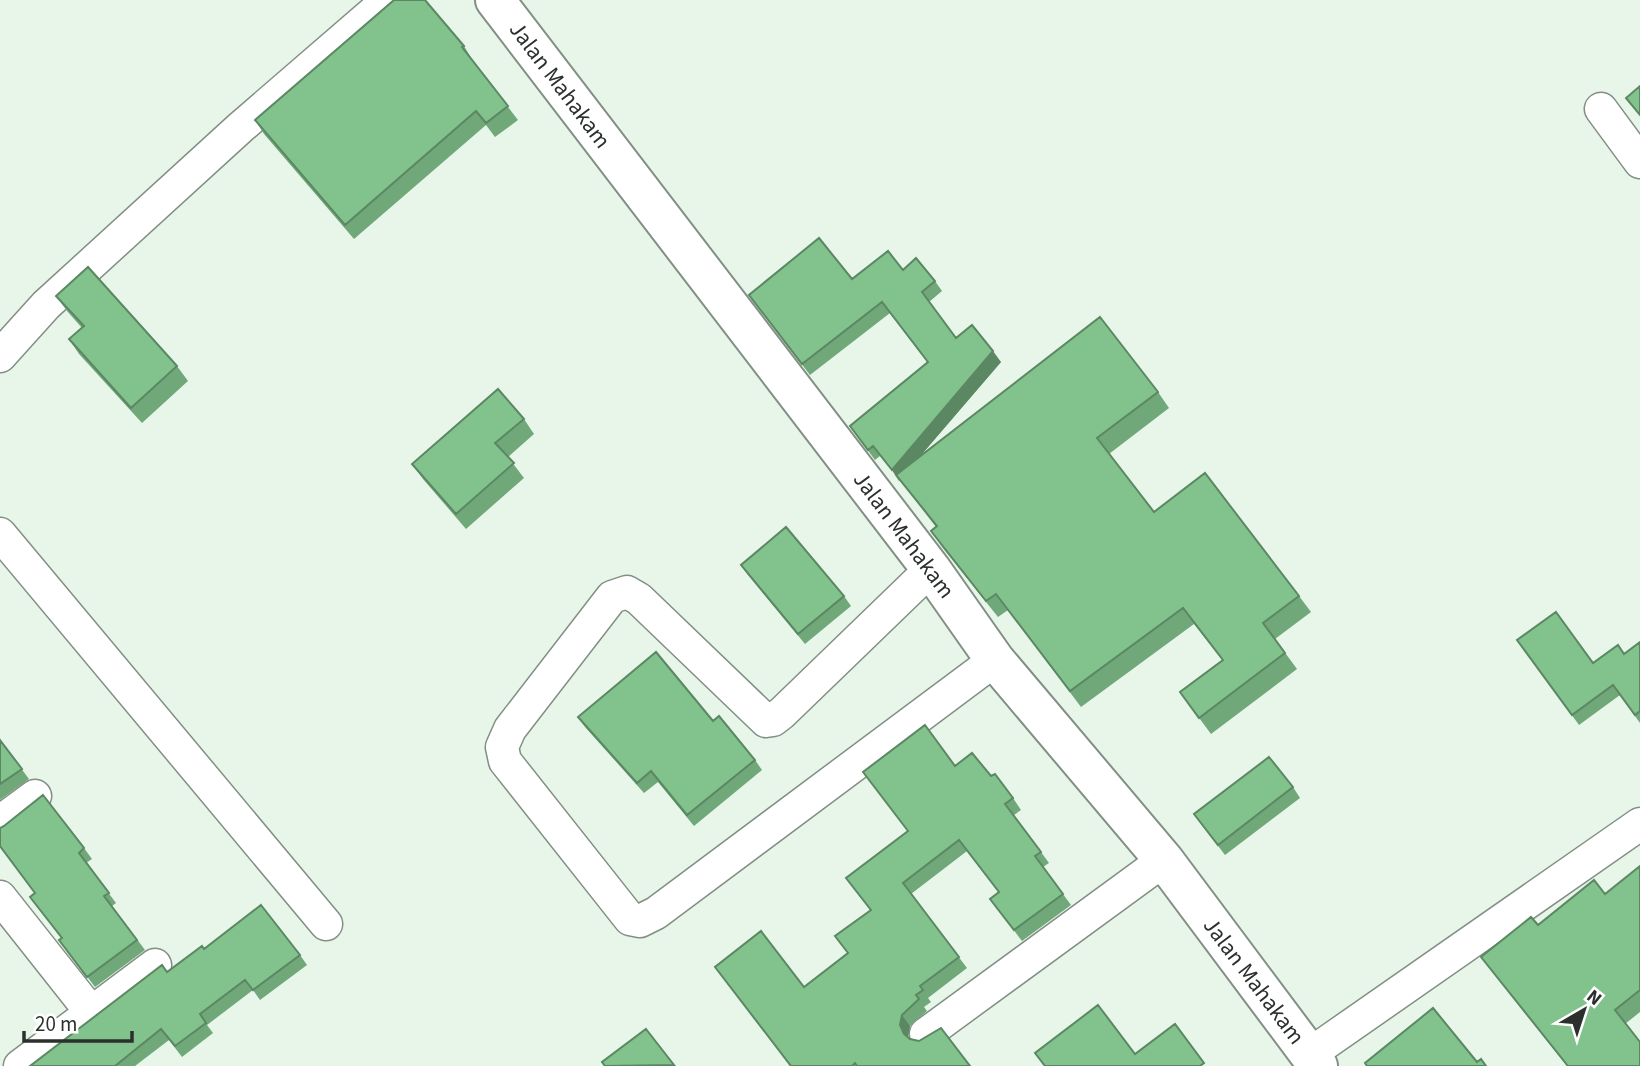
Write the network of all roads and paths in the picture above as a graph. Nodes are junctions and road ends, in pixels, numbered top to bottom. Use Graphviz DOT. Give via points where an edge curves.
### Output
graph roads {
  1 [pos="388,0"];
  2 [pos="495,0"];
  3 [pos="1601,109"];
  4 [pos="1640,162"];
  5 [pos="0,356"];
  6 [pos="0,534"];
  7 [pos="932,569"];
  8 [pos="995,660"];
  9 [pos="35,796"];
  10 [pos="0,822"];
  11 [pos="1640,824"];
  12 [pos="1164,860"];
  13 [pos="0,897"];
  14 [pos="326,924"];
  15 [pos="155,965"];
  16 [pos="91,1012"];
  17 [pos="926,1034"];
  18 [pos="0,1055"];
  19 [pos="1314,1060"];
  20 [pos="8,1066"];
  21 [pos="20,1066"];
  1 -- 5 [label="street" via="46,305"];
  2 -- 7 [label="main road, Jalan Mahakam"];
  3 -- 4 [label="street"];
  6 -- 14 [label="street"];
  7 -- 8 [label="main road, Jalan Mahakam"];
  7 -- 8 [label="street" via="770,721 639,599 627,592 612,597 510,729 502,747 505,761 630,919 640,921"];
  8 -- 12 [label="main road, Jalan Mahakam"];
  9 -- 10 [label="street"];
  11 -- 19 [label="street"];
  12 -- 17 [label="street"];
  12 -- 19 [label="main road, Jalan Mahakam"];
  13 -- 16 [label="street"];
  15 -- 16 [label="street"];
  16 -- 21 [label="street"];
  18 -- 20 [label="street"];
}
